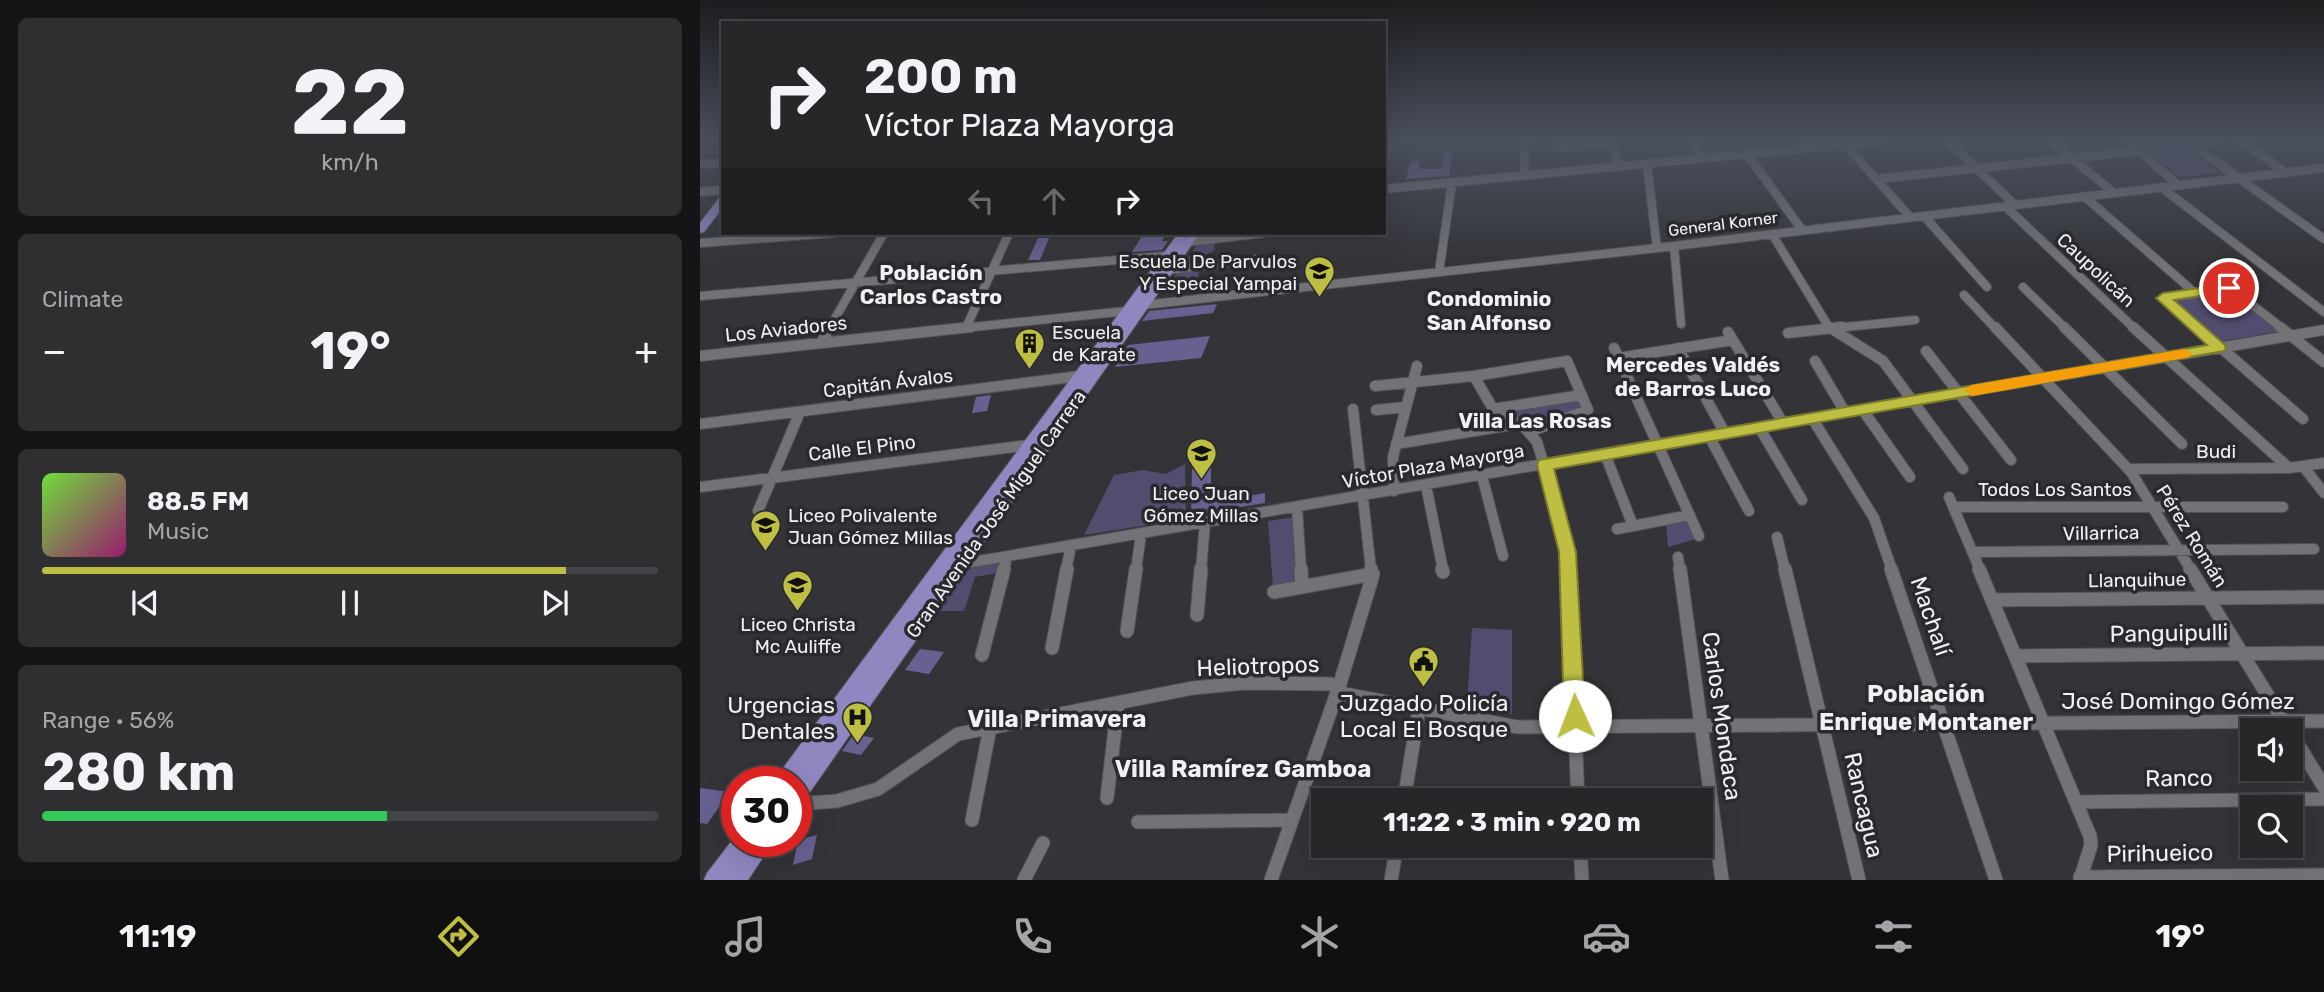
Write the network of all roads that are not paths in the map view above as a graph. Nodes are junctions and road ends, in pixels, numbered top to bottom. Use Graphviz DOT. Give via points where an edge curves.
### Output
graph roads {
  1 [pos="1462,182"];
  2 [pos="1649,182"];
  3 [pos="1767,182"];
  4 [pos="1879,182"];
  5 [pos="1989,182"];
  6 [pos="2101,182"];
  7 [pos="2175,182"];
  8 [pos="2203,182"];
  9 [pos="2244,182"];
  10 [pos="1452,183"];
  11 [pos="2178,185"];
  12 [pos="2161,187"];
  13 [pos="1386,189"];
  14 [pos="700,192"];
  15 [pos="2114,193"];
  16 [pos="721,196"];
  17 [pos="2084,196"];
  18 [pos="721,197"];
  19 [pos="721,198"];
  20 [pos="2010,205"];
  21 [pos="700,216"];
  22 [pos="1924,216"];
  23 [pos="1910,217"];
  24 [pos="700,230"];
  25 [pos="1802,230"];
  26 [pos="1772,234"];
  27 [pos="807,235"];
  28 [pos="883,235"];
  29 [pos="1008,235"];
  30 [pos="1214,235"];
  31 [pos="1189,236"];
  32 [pos="2324,239"];
  33 [pos="700,243"];
  34 [pos="1674,246"];
  35 [pos="1657,248"];
  36 [pos="1173,255"];
  37 [pos="1256,259"];
  38 [pos="992,270"];
  39 [pos="1169,270"];
  40 [pos="1439,272"];
  41 [pos="856,282"];
  42 [pos="1987,287"];
  43 [pos="2024,287"];
  44 [pos="2194,292"];
  45 [pos="1964,295"];
  46 [pos="700,296"];
  47 [pos="1144,305"];
  48 [pos="1127,311"];
  49 [pos="2324,312"];
  50 [pos="1915,320"];
  51 [pos="1681,324"];
  52 [pos="966,328"];
  53 [pos="1830,329"];
  54 [pos="2324,330"];
  55 [pos="1788,333"];
  56 [pos="2291,335"];
  57 [pos="821,343"];
  58 [pos="2219,348"];
  59 [pos="1675,349"];
  60 [pos="1926,351"];
  61 [pos="700,356"];
  62 [pos="2165,357"];
  63 [pos="1815,361"];
  64 [pos="2324,362"];
  65 [pos="1417,366"];
  66 [pos="2104,368"];
  67 [pos="1080,376"];
  68 [pos="1474,376"];
  69 [pos="2041,378"];
  70 [pos="1413,382"];
  71 [pos="1375,386"];
  72 [pos="1957,393"];
  73 [pos="1582,395"];
  74 [pos="1910,401"];
  75 [pos="1406,407"];
  76 [pos="1353,409"];
  77 [pos="1493,409"];
  78 [pos="1862,409"];
  79 [pos="1376,410"];
  80 [pos="800,412"];
  81 [pos="1844,412"];
  82 [pos="1812,418"];
  83 [pos="2303,419"];
  84 [pos="1783,423"];
  85 [pos="700,424"];
  86 [pos="1517,424"];
  87 [pos="1759,427"];
  88 [pos="1529,432"];
  89 [pos="1717,435"];
  90 [pos="1396,444"];
  91 [pos="2182,444"];
  92 [pos="1659,445"];
  93 [pos="1034,449"];
  94 [pos="1605,454"];
  95 [pos="2011,460"];
  96 [pos="2324,463"];
  97 [pos="1545,465"];
  98 [pos="2303,467"];
  99 [pos="2289,468"];
  100 [pos="1963,469"];
  101 [pos="2128,469"];
  102 [pos="1482,476"];
  103 [pos="1910,477"];
  104 [pos="772,478"];
  105 [pos="1426,485"];
  106 [pos="700,487"];
  107 [pos="1394,491"];
  108 [pos="2324,493"];
  109 [pos="1363,497"];
  110 [pos="1802,500"];
  111 [pos="2152,507"];
  112 [pos="2283,507"];
  113 [pos="1297,508"];
  114 [pos="758,511"];
  115 [pos="1749,511"];
  116 [pos="1690,516"];
  117 [pos="1205,523"];
  118 [pos="1633,526"];
  119 [pos="1617,529"];
  120 [pos="1140,534"];
  121 [pos="1699,536"];
  122 [pos="1777,537"];
  123 [pos="1071,546"];
  124 [pos="2314,549"];
  125 [pos="2178,550"];
  126 [pos="1972,552"];
  127 [pos="1007,556"];
  128 [pos="1503,556"];
  129 [pos="957,557"];
  130 [pos="1678,557"];
  131 [pos="1443,572"];
  132 [pos="1373,574"];
  133 [pos="1302,587"];
  134 [pos="1275,592"];
  135 [pos="2324,597"];
  136 [pos="2208,598"];
  137 [pos="1992,600"];
  138 [pos="1197,615"];
  139 [pos="1127,631"];
  140 [pos="1052,648"];
  141 [pos="2242,653"];
  142 [pos="2324,653"];
  143 [pos="982,655"];
  144 [pos="2015,656"];
  145 [pos="1338,690"];
  146 [pos="1118,702"];
  147 [pos="1419,709"];
  148 [pos="2282,718"];
  149 [pos="2324,721"];
  150 [pos="2043,723"];
  151 [pos="1944,724"];
  152 [pos="1822,725"];
  153 [pos="2303,725"];
  154 [pos="1575,727"];
  155 [pos="1700,727"];
  156 [pos="2240,727"];
  157 [pos="990,728"];
  158 [pos="2303,753"];
  159 [pos="797,766"];
  160 [pos="812,771"];
  161 [pos="2324,787"];
  162 [pos="1406,788"];
  163 [pos="1578,788"];
  164 [pos="1107,798"];
  165 [pos="2324,799"];
  166 [pos="2076,802"];
  167 [pos="812,803"];
  168 [pos="972,820"];
  169 [pos="1292,820"];
  170 [pos="1138,822"];
  171 [pos="1043,843"];
  172 [pos="731,857"];
  173 [pos="752,857"];
  174 [pos="1395,858"];
  175 [pos="1580,858"];
  176 [pos="2324,875"];
  177 [pos="2080,878"];
  178 [pos="714,880"];
  179 [pos="736,880"];
  180 [pos="1024,880"];
  181 [pos="1271,880"];
  182 [pos="1391,880"];
  183 [pos="1581,880"];
  184 [pos="1722,880"];
  185 [pos="1859,880"];
  186 [pos="1996,880"];
  1 -- 10 [label="street"];
  2 -- 35 [label="street"];
  3 -- 25 [label="street"];
  4 -- 23 [label="street"];
  5 -- 20 [label="street, Caupolicán"];
  6 -- 15 [label="street"];
  7 -- 11 [label="street"];
  8 -- 11 [label="street, General Korner"];
  9 -- 32 [label="street"];
  10 -- 13 [label="street"];
  10 -- 40 [label="street"];
  11 -- 12 [label="street, General Korner"];
  12 -- 15 [label="street, General Korner"];
  12 -- 49 [label="street"];
  14 -- 16 [label="street"];
  15 -- 17 [label="street, General Korner"];
  17 -- 20 [label="street, General Korner"];
  17 -- 44 [label="street"];
  18 -- 21 [label="main road"];
  19 -- 24 [label="main road"];
  20 -- 22 [label="street, General Korner"];
  20 -- 62 [label="street, Caupolicán"];
  22 -- 23 [label="street, General Korner"];
  22 -- 42 [label="street"];
  23 -- 25 [label="street, General Korner"];
  25 -- 26 [label="street, General Korner"];
  26 -- 34 [label="street, General Korner"];
  26 -- 53 [label="street"];
  27 -- 33 [label="street"];
  28 -- 41 [label="street"];
  29 -- 38 [label="street"];
  30 -- 31 [label="street"];
  31 -- 36 [label="main road, Gran Avenida José Miguel Carrera"];
  34 -- 35 [label="street, General Korner"];
  34 -- 51 [label="street"];
  35 -- 40 [label="street, General Korner"];
  36 -- 38 [label="street"];
  36 -- 39 [label="main road, Gran Avenida José Miguel Carrera"];
  36 -- 48 [label="main road, Gran Avenida José Miguel Carrera"];
  37 -- 39 [label="street"];
  38 -- 41 [label="street"];
  38 -- 52 [label="street"];
  39 -- 47 [label="main road, Gran Avenida José Miguel Carrera"];
  40 -- 47 [label="street, General Korner"];
  41 -- 46 [label="street"];
  41 -- 57 [label="street"];
  43 -- 66 [label="street"];
  44 -- 56 [label="street" via="2229,288"];
  44 -- 58 [label="street" via="2163,298"];
  45 -- 69 [label="street, Pérez Román"];
  47 -- 48 [label="street, General Korner"];
  47 -- 93 [label="main road, Gran Avenida José Miguel Carrera"];
  48 -- 52 [label="street, Los Aviadores"];
  48 -- 67 [label="main road, Gran Avenida José Miguel Carrera"];
  50 -- 53 [label="street"];
  52 -- 57 [label="street, Los Aviadores"];
  53 -- 55 [label="street"];
  53 -- 74 [label="street" via="1879,357"];
  54 -- 56 [label="street, Víctor Plaza Mayorga"];
  56 -- 58 [label="street, Víctor Plaza Mayorga"];
  56 -- 64 [label="street"];
  57 -- 61 [label="street, Los Aviadores"];
  58 -- 62 [label="street, Víctor Plaza Mayorga"];
  58 -- 83 [label="street"];
  59 -- 84 [label="street" via="1730,336"];
  59 -- 89 [label="street"];
  59 -- 92 [label="street" via="1616,353"];
  60 -- 72 [label="street"];
  62 -- 66 [label="street, Víctor Plaza Mayorga"];
  62 -- 99 [label="street, Caupolicán"];
  63 -- 81 [label="street"];
  65 -- 70 [label="street"];
  66 -- 69 [label="street, Víctor Plaza Mayorga"];
  66 -- 91 [label="street"];
  67 -- 80 [label="street, Capitán Ávalos"];
  67 -- 93 [label="main road, Gran Avenida José Miguel Carrera"];
  68 -- 70 [label="street"];
  68 -- 73 [label="street" via="1567,361"];
  68 -- 77 [label="street"];
  69 -- 72 [label="street, Víctor Plaza Mayorga"];
  69 -- 101 [label="street, Pérez Román"];
  70 -- 71 [label="street"];
  70 -- 75 [label="street"];
  72 -- 74 [label="street, Víctor Plaza Mayorga"];
  72 -- 95 [label="street"];
  73 -- 77 [label="street"];
  73 -- 88 [label="street" via="1588,410"];
  74 -- 78 [label="street, Víctor Plaza Mayorga"];
  74 -- 100 [label="street"];
  75 -- 79 [label="street"];
  75 -- 90 [label="street"];
  76 -- 109 [label="street"];
  77 -- 86 [label="street"];
  78 -- 81 [label="street, Víctor Plaza Mayorga"];
  78 -- 103 [label="street"];
  80 -- 85 [label="street, Capitán Ávalos"];
  80 -- 104 [label="street"];
  81 -- 82 [label="street, Víctor Plaza Mayorga"];
  82 -- 84 [label="street, Víctor Plaza Mayorga"];
  82 -- 151 [label="street, Machalí" via="1871,512"];
  84 -- 87 [label="street, Víctor Plaza Mayorga"];
  86 -- 88 [label="street"];
  86 -- 90 [label="street"];
  87 -- 89 [label="street, Víctor Plaza Mayorga"];
  87 -- 110 [label="street"];
  88 -- 97 [label="street"];
  89 -- 92 [label="street, Víctor Plaza Mayorga"];
  89 -- 115 [label="street"];
  90 -- 107 [label="street" via="1391,465"];
  92 -- 94 [label="street, Víctor Plaza Mayorga"];
  92 -- 116 [label="street"];
  93 -- 104 [label="street, Calle El Pino"];
  93 -- 129 [label="main road, Gran Avenida José Miguel Carrera"];
  94 -- 97 [label="street, Víctor Plaza Mayorga"];
  94 -- 118 [label="street"];
  96 -- 98 [label="street, Budi"];
  97 -- 102 [label="street, Víctor Plaza Mayorga"];
  97 -- 154 [label="street" via="1567,552"];
  98 -- 99 [label="street, Budi"];
  98 -- 108 [label="street"];
  99 -- 101 [label="street, Budi"];
  101 -- 111 [label="street, Pérez Román"];
  102 -- 105 [label="street, Víctor Plaza Mayorga"];
  102 -- 128 [label="street"];
  104 -- 106 [label="street, Calle El Pino"];
  104 -- 114 [label="street"];
  105 -- 107 [label="street, Víctor Plaza Mayorga"];
  105 -- 131 [label="street"];
  107 -- 109 [label="street, Víctor Plaza Mayorga"];
  109 -- 113 [label="street, Víctor Plaza Mayorga"];
  109 -- 132 [label="street"];
  111 -- 112 [label="street, Todos Los Santos"];
  111 -- 125 [label="street, Pérez Román"];
  111 -- 126 [label="street, Todos Los Santos" via="1951,502"];
  113 -- 117 [label="street, Víctor Plaza Mayorga"];
  113 -- 133 [label="street"];
  116 -- 118 [label="street"];
  116 -- 121 [label="street"];
  117 -- 120 [label="street, Víctor Plaza Mayorga"];
  117 -- 138 [label="street"];
  118 -- 119 [label="street"];
  120 -- 123 [label="street, Víctor Plaza Mayorga"];
  120 -- 139 [label="street"];
  122 -- 152 [label="street, Rancagua"];
  123 -- 127 [label="street, Víctor Plaza Mayorga"];
  123 -- 140 [label="street"];
  124 -- 125 [label="street, Villarrica"];
  125 -- 126 [label="street, Villarrica"];
  125 -- 136 [label="street, Pérez Román"];
  126 -- 137 [label="street"];
  127 -- 129 [label="street, Víctor Plaza Mayorga"];
  127 -- 143 [label="street"];
  129 -- 159 [label="main road, Gran Avenida José Miguel Carrera"];
  129 -- 160 [label="main road, Gran Avenida José Miguel Carrera"];
  130 -- 155 [label="street, Carlos Mondaca"];
  132 -- 133 [label="street"];
  132 -- 145 [label="street"];
  133 -- 134 [label="street"];
  135 -- 136 [label="street, Llanquihue"];
  136 -- 137 [label="street, Llanquihue"];
  136 -- 141 [label="street, Pérez Román"];
  137 -- 144 [label="street"];
  141 -- 142 [label="street, Panguipulli"];
  141 -- 144 [label="street, Panguipulli"];
  141 -- 148 [label="street, Pérez Román"];
  144 -- 150 [label="street"];
  145 -- 146 [label="street, Heliotropos" via="1331,684 1225,684"];
  145 -- 147 [label="street, Heliotropos"];
  145 -- 169 [label="street"];
  146 -- 157 [label="street, Heliotropos"];
  146 -- 164 [label="street"];
  147 -- 154 [label="street, Heliotropos" via="1507,726"];
  147 -- 162 [label="street"];
  149 -- 153 [label="street, José Domingo Gómez"];
  150 -- 151 [label="street, José Domingo Gómez"];
  150 -- 156 [label="street, José Domingo Gómez"];
  150 -- 166 [label="street"];
  151 -- 152 [label="street, José Domingo Gómez"];
  151 -- 186 [label="street, Machalí"];
  152 -- 155 [label="street, Heliotropos"];
  152 -- 185 [label="street, Rancagua"];
  154 -- 155 [label="street, Heliotropos"];
  154 -- 163 [label="street"];
  155 -- 184 [label="street, Carlos Mondaca"];
  157 -- 167 [label="street, Heliotropos" via="949,738 872,791"];
  157 -- 168 [label="street"];
  158 -- 161 [label="street, Pérez Román"];
  165 -- 166 [label="street, Ranco"];
  166 -- 177 [label="street" via="2091,841"];
  169 -- 170 [label="street"];
  169 -- 181 [label="street"];
  171 -- 180 [label="street"];
  172 -- 178 [label="main road"];
  173 -- 179 [label="main road"];
  174 -- 182 [label="street"];
  175 -- 183 [label="street"];
  176 -- 177 [label="street, Pirihueico"];
}
